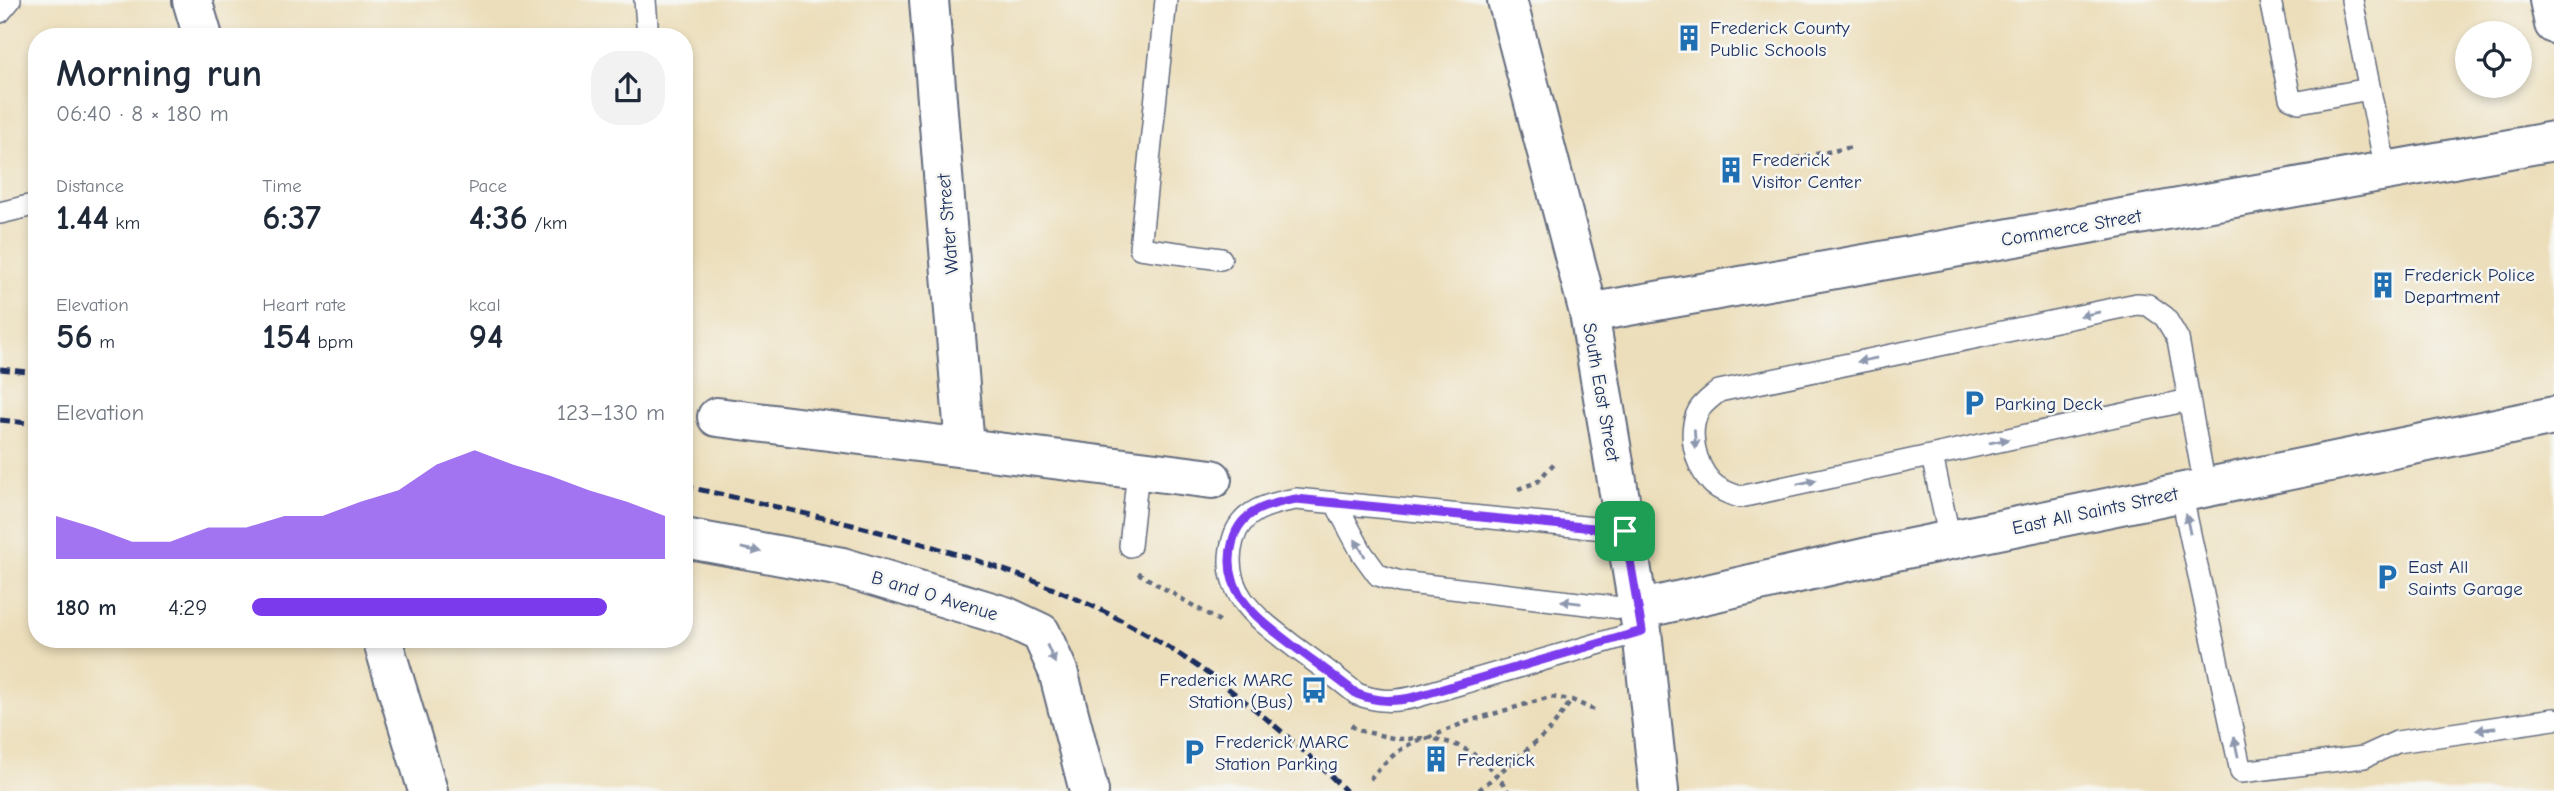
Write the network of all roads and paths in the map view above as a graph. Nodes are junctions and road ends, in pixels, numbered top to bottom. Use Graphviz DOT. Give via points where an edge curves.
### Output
graph roads {
  1 [pos="10,0"];
  2 [pos="192,0"];
  3 [pos="645,0"];
  4 [pos="929,0"];
  5 [pos="1166,0"];
  6 [pos="1507,0"];
  7 [pos="2270,0"];
  8 [pos="2351,0"];
  9 [pos="0,12"];
  10 [pos="200,28"];
  11 [pos="647,28"];
  12 [pos="2369,89"];
  13 [pos="2554,141"];
  14 [pos="1853,147"];
  15 [pos="1786,160"];
  16 [pos="2386,170"];
  17 [pos="28,206"];
  18 [pos="0,213"];
  19 [pos="1221,259"];
  20 [pos="1589,313"];
  21 [pos="2189,400"];
  22 [pos="2554,416"];
  23 [pos="717,417"];
  24 [pos="965,448"];
  25 [pos="1932,456"];
  26 [pos="1138,470"];
  27 [pos="1212,479"];
  28 [pos="2193,489"];
  29 [pos="1336,503"];
  30 [pos="1625,531"];
  31 [pos="693,540"];
  32 [pos="1950,540"];
  33 [pos="1130,546"];
  34 [pos="1640,621"];
  35 [pos="385,648"];
  36 [pos="1572,701"];
  37 [pos="2554,719"];
  38 [pos="1497,774"];
  39 [pos="1370,779"];
  40 [pos="1086,781"];
  41 [pos="1479,790"];
  42 [pos="428,791"];
  43 [pos="1508,791"];
  44 [pos="1659,791"];
  1 -- 9 [label="lane"];
  2 -- 10 [label="street"];
  3 -- 11 [label="lane"];
  4 -- 24 [label="street, Water Street"];
  5 -- 19 [label="lane" via="1140,248"];
  6 -- 20 [label="street, South East Street"];
  7 -- 12 [label="lane" via="2290,98 2299,102"];
  8 -- 12 [label="lane"];
  12 -- 16 [label="lane"];
  13 -- 16 [label="street, Commerce Street"];
  14 -- 15 [label="path"];
  16 -- 20 [label="street, Commerce Street"];
  17 -- 18 [label="lane"];
  20 -- 30 [label="street, South East Street"];
  25 -- 21 [label="lane, one-way"];
  21 -- 25 [label="lane, one-way" via="2178,339 2156,309 2137,304 1719,391 1698,411 1694,426 1696,456 1710,482 1740,496"];
  21 -- 28 [label="lane"];
  22 -- 28 [label="street, East All Saints Street"];
  23 -- 24 [label="street"];
  24 -- 26 [label="street"];
  25 -- 32 [label="lane"];
  26 -- 27 [label="street"];
  26 -- 33 [label="lane"];
  28 -- 32 [label="street, East All Saints Street"];
  37 -- 28 [label="lane, one-way" via="2397,742 2364,757 2241,772"];
  29 -- 30 [label="lane"];
  34 -- 29 [label="lane, one-way" via="1378,575"];
  29 -- 34 [label="lane" via="1296,499 1267,504 1245,517 1229,555 1232,581 1252,613 1357,694 1395,702"];
  30 -- 34 [label="street, South East Street"];
  31 -- 40 [label="street, B and O Avenue, one-way" via="842,567 1005,616 1041,633 1058,671"];
  32 -- 34 [label="street, East All Saints Street"];
  34 -- 44 [label="street, South East Street"];
  35 -- 42 [label="street"];
  36 -- 38 [label="path" via="1550,730"];
  38 -- 39 [label="path" via="1475,754 1428,738 1385,761"];
  38 -- 41 [label="path"];
  38 -- 43 [label="path"];
}
